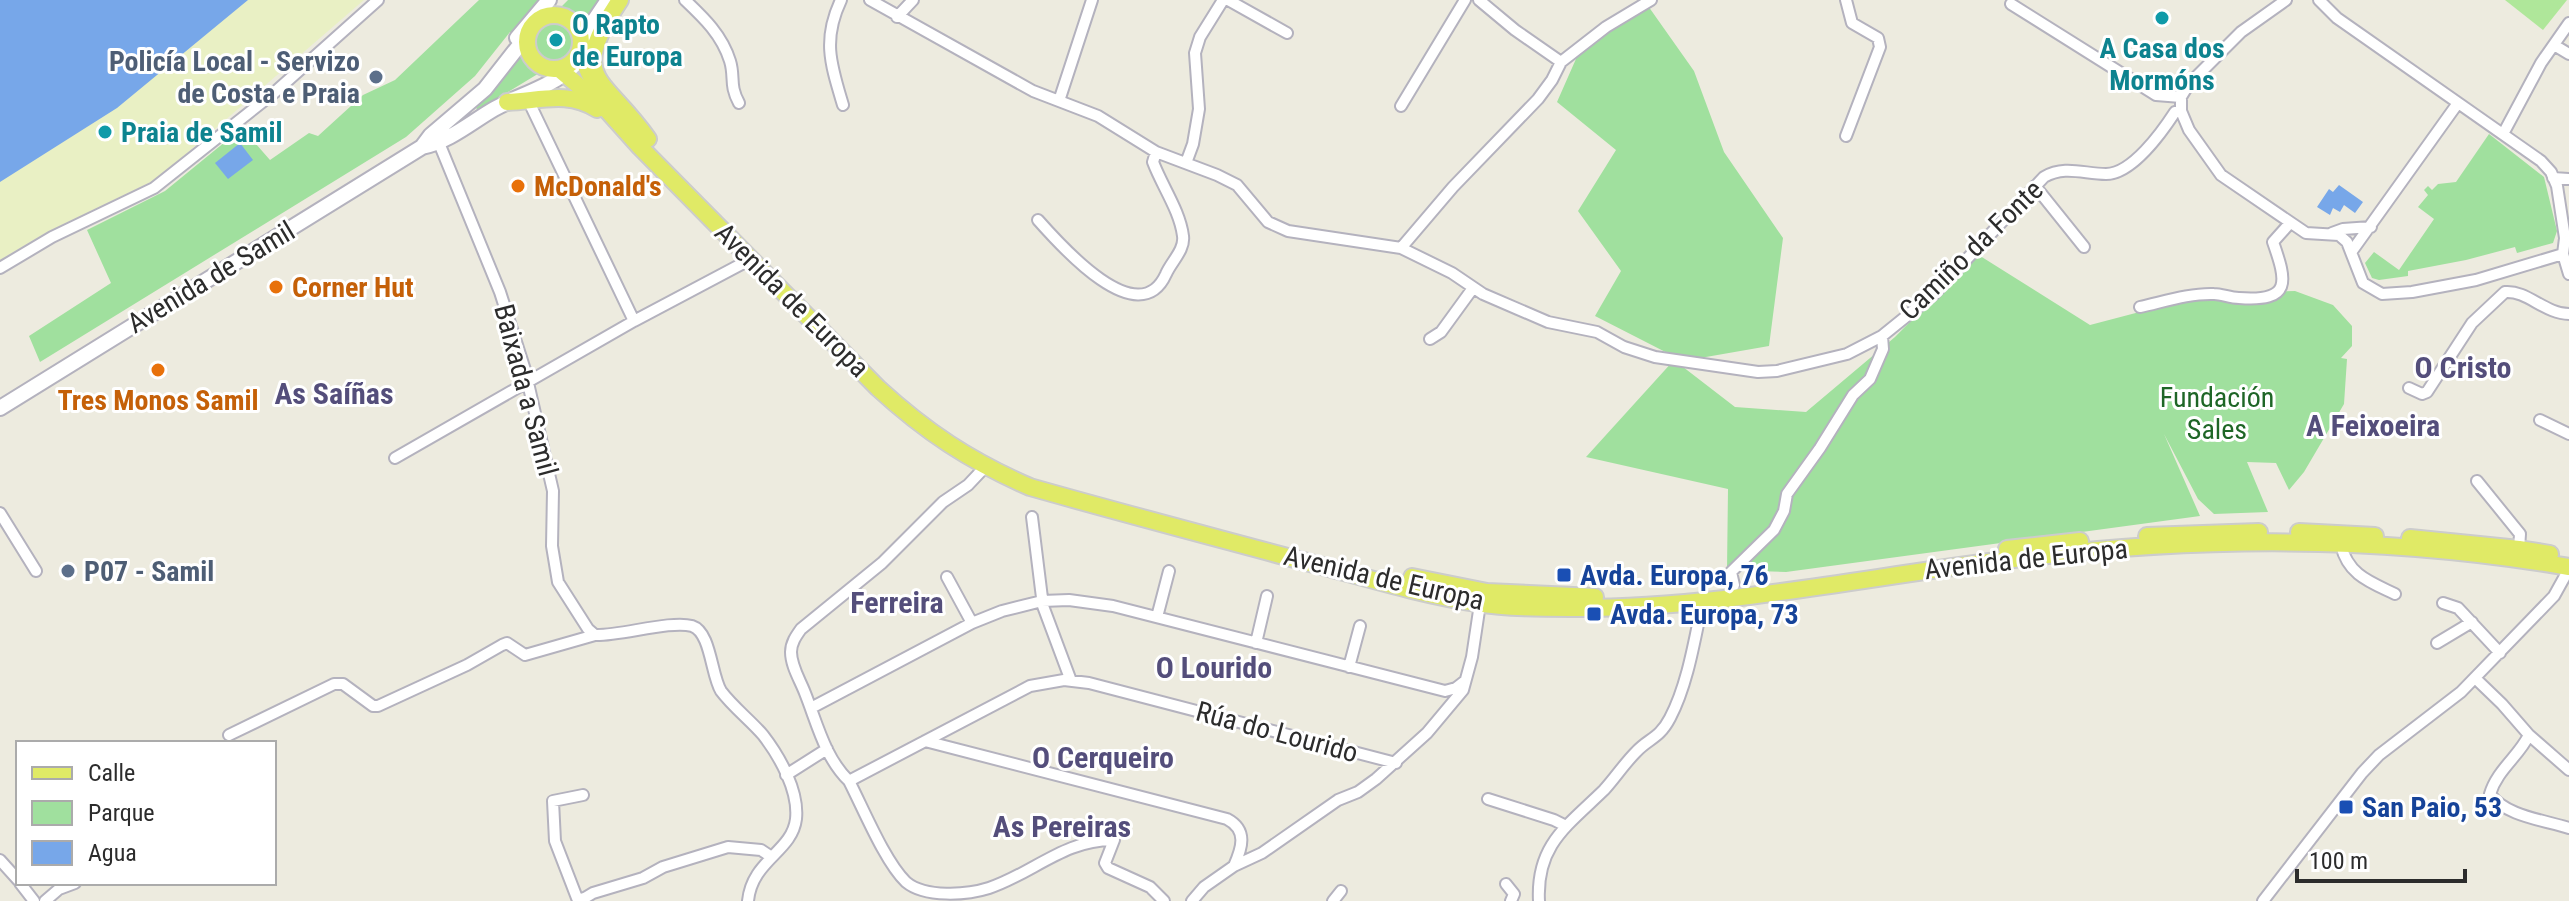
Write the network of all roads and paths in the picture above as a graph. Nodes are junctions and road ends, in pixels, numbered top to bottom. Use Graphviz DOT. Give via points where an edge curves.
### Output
graph roads {
  1 [pos="378,0"];
  2 [pos="549,0"];
  3 [pos="559,0"];
  4 [pos="610,0"];
  5 [pos="620,0"];
  6 [pos="685,0"];
  7 [pos="841,0"];
  8 [pos="870,0"];
  9 [pos="913,0"];
  10 [pos="1092,0"];
  11 [pos="1226,0"];
  12 [pos="1465,0"];
  13 [pos="1479,0"];
  14 [pos="1651,0"];
  15 [pos="1846,0"];
  16 [pos="2286,0"];
  17 [pos="2319,0"];
  18 [pos="2011,4"];
  19 [pos="544,17"];
  20 [pos="897,17"];
  21 [pos="2569,23"];
  22 [pos="529,33"];
  23 [pos="1287,33"];
  24 [pos="2554,45"];
  25 [pos="581,49"];
  26 [pos="2569,54"];
  27 [pos="1561,62"];
  28 [pos="558,70"];
  29 [pos="477,93"];
  30 [pos="2181,97"];
  31 [pos="1059,101"];
  32 [pos="507,102"];
  33 [pos="529,102"];
  34 [pos="739,103"];
  35 [pos="2458,103"];
  36 [pos="843,105"];
  37 [pos="1401,106"];
  38 [pos="2181,111"];
  39 [pos="2503,134"];
  40 [pos="1846,136"];
  41 [pos="439,143"];
  42 [pos="644,143"];
  43 [pos="422,147"];
  44 [pos="1156,152"];
  45 [pos="1186,163"];
  46 [pos="2553,178"];
  47 [pos="2569,179"];
  48 [pos="2035,186"];
  49 [pos="1038,220"];
  50 [pos="2290,223"];
  51 [pos="2371,227"];
  52 [pos="2332,233"];
  53 [pos="2349,246"];
  54 [pos="2084,247"];
  55 [pos="1401,248"];
  56 [pos="2563,254"];
  57 [pos="751,259"];
  58 [pos="0,268"];
  59 [pos="2569,274"];
  60 [pos="1473,288"];
  61 [pos="2140,307"];
  62 [pos="2569,314"];
  63 [pos="634,321"];
  64 [pos="1882,336"];
  65 [pos="1430,339"];
  66 [pos="528,382"];
  67 [pos="2409,388"];
  68 [pos="0,408"];
  69 [pos="2540,420"];
  70 [pos="2569,434"];
  71 [pos="395,458"];
  72 [pos="985,467"];
  73 [pos="2477,481"];
  74 [pos="0,513"];
  75 [pos="1032,517"];
  76 [pos="2341,545"];
  77 [pos="2519,549"];
  78 [pos="2569,558"];
  79 [pos="2569,568"];
  80 [pos="36,571"];
  81 [pos="1169,571"];
  82 [pos="947,577"];
  83 [pos="1734,585"];
  84 [pos="2395,594"];
  85 [pos="1267,596"];
  86 [pos="1703,600"];
  87 [pos="1042,601"];
  88 [pos="2443,603"];
  89 [pos="1480,604"];
  90 [pos="1157,617"];
  91 [pos="2472,622"];
  92 [pos="972,623"];
  93 [pos="1360,626"];
  94 [pos="595,635"];
  95 [pos="1256,643"];
  96 [pos="2437,643"];
  97 [pos="2500,653"];
  98 [pos="1349,667"];
  99 [pos="2475,678"];
  100 [pos="1071,681"];
  101 [pos="1465,681"];
  102 [pos="1445,691"];
  103 [pos="811,708"];
  104 [pos="1447,710"];
  105 [pos="229,735"];
  106 [pos="2529,735"];
  107 [pos="925,741"];
  108 [pos="827,749"];
  109 [pos="1396,763"];
  110 [pos="2569,770"];
  111 [pos="786,775"];
  112 [pos="849,781"];
  113 [pos="583,795"];
  114 [pos="1488,799"];
  115 [pos="1566,826"];
  116 [pos="2569,828"];
  117 [pos="1242,839"];
  118 [pos="1262,853"];
  119 [pos="770,856"];
  120 [pos="0,860"];
  121 [pos="1234,866"];
  122 [pos="16,879"];
  123 [pos="1506,884"];
  124 [pos="21,885"];
  125 [pos="70,885"];
  126 [pos="1341,891"];
  127 [pos="34,901"];
  128 [pos="45,901"];
  129 [pos="748,901"];
  130 [pos="1164,901"];
  131 [pos="1192,901"];
  132 [pos="1333,901"];
  133 [pos="1511,901"];
  134 [pos="1539,901"];
  135 [pos="2263,901"];
  1 -- 58 [label="street" via="154,188"];
  2 -- 29 [label="main road, Avenida de Samil"];
  3 -- 19 [label="main road"];
  4 -- 25 [label="main road"];
  5 -- 42 [label="main road" via="597,37 592,64"];
  6 -- 34 [label="street" via="719,37 730,59 732,90"];
  7 -- 36 [label="street" via="831,24 829,50"];
  8 -- 20 [label="street, Camiño da Fonte"];
  9 -- 20 [label="street"];
  10 -- 31 [label="street"];
  11 -- 23 [label="street"];
  11 -- 45 [label="street" via="1195,53 1199,109"];
  12 -- 37 [label="street"];
  13 -- 27 [label="street"];
  14 -- 27 [label="street"];
  15 -- 40 [label="street" via="1852,23 1878,38 1880,47"];
  16 -- 30 [label="street" via="2241,32"];
  17 -- 35 [label="street"];
  18 -- 30 [label="street" via="2156,95"];
  19 -- 22 [label="main road"];
  19 -- 25 [label="main road" via="568,19 577,28"];
  20 -- 31 [label="street, Camiño da Fonte"];
  21 -- 24 [label="street"];
  22 -- 28 [label="main road" via="532,56 540,65"];
  22 -- 29 [label="main road, Avenida de Samil"];
  24 -- 26 [label="street"];
  24 -- 39 [label="street"];
  25 -- 28 [label="main road" via="574,61"];
  25 -- 42 [label="main road, Avenida de Europa" via="599,90"];
  27 -- 55 [label="street" via="1538,99"];
  28 -- 32 [label="main road, Avenida de Samil" via="521,98"];
  28 -- 42 [label="main road, Avenida de Europa"];
  29 -- 43 [label="main road, Avenida de Samil"];
  30 -- 38 [label="street"];
  31 -- 44 [label="street, Camiño da Fonte" via="1098,116"];
  32 -- 33 [label="main road"];
  32 -- 41 [label="main road, Avenida de Samil"];
  33 -- 42 [label="main road" via="565,97 586,102"];
  33 -- 63 [label="street"];
  35 -- 39 [label="street"];
  35 -- 51 [label="street"];
  38 -- 48 [label="street, Camiño da Fonte" via="2120,172 2066,169"];
  38 -- 50 [label="street" via="2221,175"];
  39 -- 46 [label="street" via="2541,161"];
  41 -- 43 [label="main road, Avenida de Samil"];
  41 -- 66 [label="street, Baixada a Samil" via="500,292"];
  42 -- 57 [label="main road, Avenida de Europa"];
  42 -- 83 [label="main road, Avenida de Europa" via="917,410 961,442 1016,470 1073,490 1476,590 1595,597"];
  43 -- 68 [label="main road, Avenida de Samil"];
  44 -- 45 [label="street, Camiño da Fonte"];
  44 -- 49 [label="street" via="1153,162 1184,241 1158,289 1132,296 1093,274"];
  45 -- 55 [label="street, Camiño da Fonte" via="1237,185 1268,222 1288,231"];
  46 -- 47 [label="street"];
  46 -- 56 [label="street" via="2565,238"];
  48 -- 54 [label="street"];
  48 -- 64 [label="street, Camiño da Fonte" via="1934,294"];
  50 -- 52 [label="street" via="2306,233"];
  50 -- 61 [label="street" via="2273,242 2284,272 2276,294 2238,298 2213,293"];
  51 -- 52 [label="street"];
  51 -- 53 [label="street"];
  52 -- 53 [label="street"];
  53 -- 56 [label="street" via="2363,283 2389,295 2476,280"];
  55 -- 60 [label="street, Camiño da Fonte"];
  56 -- 59 [label="street"];
  57 -- 63 [label="street"];
  57 -- 72 [label="main road, Avenida de Europa" via="913,419"];
  60 -- 64 [label="street, Camiño da Fonte" via="1548,322 1597,332 1655,357 1758,372 1847,354"];
  60 -- 65 [label="street"];
  62 -- 67 [label="street" via="2505,292 2472,323 2427,392"];
  63 -- 66 [label="street"];
  64 -- 83 [label="street" via="1883,349 1870,379 1853,395 1787,494 1774,530 1731,572"];
  66 -- 71 [label="street"];
  66 -- 94 [label="street, Baixada a Samil" via="553,491 552,546 558,582"];
  69 -- 70 [label="street"];
  72 -- 89 [label="main road, Avenida de Europa" via="1030,487"];
  72 -- 103 [label="street" via="801,629 791,650"];
  73 -- 77 [label="street" via="2520,534"];
  74 -- 80 [label="street"];
  75 -- 87 [label="street"];
  76 -- 79 [label="main road, Avenida de Europa"];
  76 -- 84 [label="street" via="2357,575"];
  76 -- 86 [label="main road, Avenida de Europa" via="2134,547"];
  77 -- 78 [label="main road, Avenida de Europa"];
  77 -- 83 [label="main road, Avenida de Europa" via="2340,533 2188,533 2042,544"];
  79 -- 97 [label="street" via="2554,596"];
  81 -- 90 [label="street"];
  82 -- 92 [label="street"];
  85 -- 95 [label="street"];
  86 -- 89 [label="main road, Avenida de Europa" via="1626,607"];
  86 -- 115 [label="street" via="1671,717 1656,739 1639,749"];
  87 -- 90 [label="street" via="1091,602"];
  87 -- 92 [label="street"];
  87 -- 100 [label="street"];
  88 -- 91 [label="street" via="2458,608"];
  89 -- 101 [label="street"];
  90 -- 95 [label="street"];
  91 -- 96 [label="street"];
  91 -- 97 [label="street"];
  92 -- 103 [label="street"];
  93 -- 98 [label="street"];
  94 -- 105 [label="street" via="525,655 507,643 378,706 343,684 334,684"];
  94 -- 111 [label="street" via="683,625 698,630 719,687 763,735"];
  95 -- 98 [label="street"];
  97 -- 99 [label="street"];
  98 -- 102 [label="street"];
  99 -- 106 [label="street"];
  99 -- 135 [label="street" via="2371,764"];
  100 -- 107 [label="street, Rúa do Lourido" via="1030,686"];
  100 -- 109 [label="street, Rúa do Lourido"];
  101 -- 102 [label="street"];
  101 -- 104 [label="street"];
  102 -- 104 [label="street"];
  103 -- 108 [label="street"];
  104 -- 109 [label="street"];
  106 -- 110 [label="street"];
  106 -- 116 [label="street" via="2490,794 2507,809"];
  107 -- 112 [label="street, Rúa do Lourido"];
  107 -- 117 [label="street" via="1227,819 1238,826"];
  108 -- 111 [label="street"];
  108 -- 112 [label="street"];
  109 -- 118 [label="street"];
  111 -- 119 [label="street" via="795,801 795,823"];
  112 -- 130 [label="street" via="894,867 923,890 989,888 1076,846 1114,840 1108,868 1150,887"];
  113 -- 119 [label="street" via="553,801 555,841 577,898 728,847"];
  114 -- 115 [label="street"];
  115 -- 134 [label="street" via="1547,851 1538,879"];
  117 -- 118 [label="street"];
  117 -- 121 [label="street"];
  118 -- 121 [label="street"];
  119 -- 129 [label="street" via="752,883"];
  120 -- 122 [label="street"];
  121 -- 131 [label="street"];
  123 -- 133 [label="street" via="1514,894"];
  124 -- 127 [label="street"];
  125 -- 128 [label="street"];
  126 -- 132 [label="street"];
}
